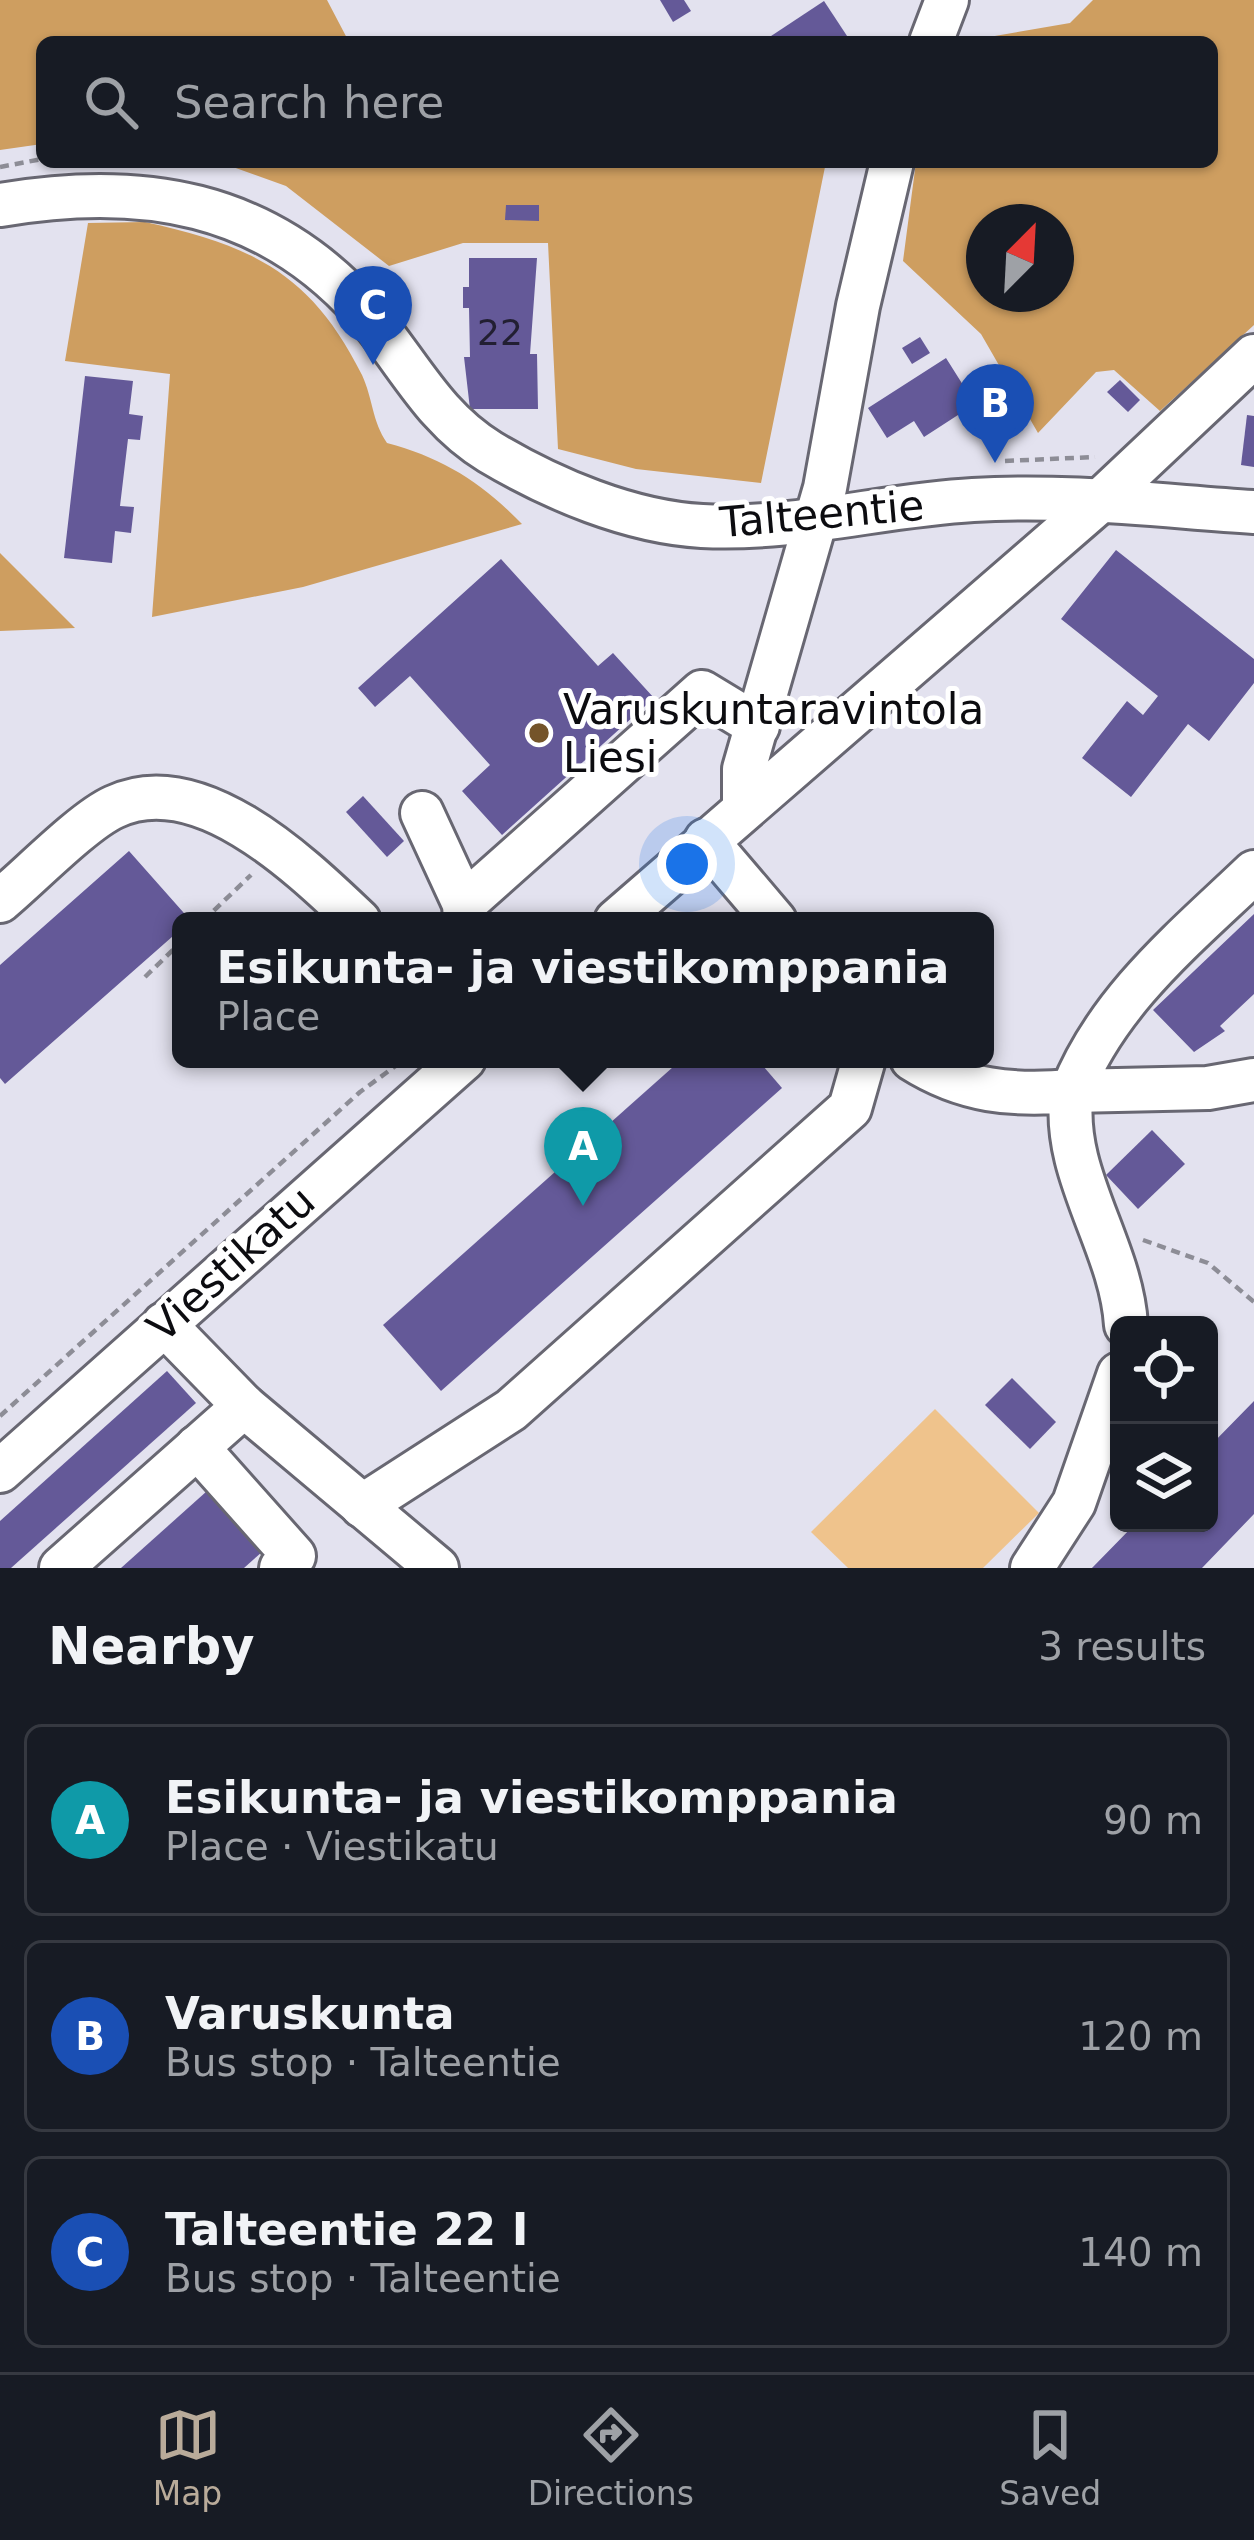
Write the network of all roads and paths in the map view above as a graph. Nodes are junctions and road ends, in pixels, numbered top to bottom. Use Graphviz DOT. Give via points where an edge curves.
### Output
graph roads {
  1 [pos="947,0"];
  2 [pos="933,36"];
  3 [pos="36,160"];
  4 [pos="0,167"];
  5 [pos="891,168"];
  6 [pos="0,205"];
  7 [pos="1254,356"];
  8 [pos="1142,460"];
  9 [pos="995,464"];
  10 [pos="1100,502"];
  11 [pos="1254,512"];
  12 [pos="817,517"];
  13 [pos="758,726"];
  14 [pos="744,806"];
  15 [pos="422,813"];
  16 [pos="706,840"];
  17 [pos="280,847"];
  18 [pos="1254,872"];
  19 [pos="0,901"];
  20 [pos="212,912"];
  21 [pos="349,912"];
  22 [pos="464,912"];
  23 [pos="626,912"];
  24 [pos="767,912"];
  25 [pos="172,951"];
  26 [pos="145,977"];
  27 [pos="393,1068"];
  28 [pos="454,1068"];
  29 [pos="861,1068"];
  30 [pos="929,1068"];
  31 [pos="1254,1080"];
  32 [pos="1072,1091"];
  33 [pos="1108,1240"];
  34 [pos="1254,1302"];
  35 [pos="1124,1316"];
  36 [pos="164,1324"];
  37 [pos="1110,1400"];
  38 [pos="244,1406"];
  39 [pos="0,1416"];
  40 [pos="197,1448"];
  41 [pos="0,1472"];
  42 [pos="362,1506"];
  43 [pos="420,1563"];
  44 [pos="61,1568"];
  45 [pos="281,1568"];
  46 [pos="1032,1568"];
  1 -- 2 [label="street"];
  3 -- 4 [label="path"];
  5 -- 12 [label="street"];
  6 -- 12 [label="street, Talteentie" via="119,193 232,217 278,237 363,311 449,423 490,452 645,518 735,526"];
  7 -- 8 [label="street"];
  8 -- 9 [label="path" via="1027,457"];
  8 -- 10 [label="street"];
  10 -- 11 [label="street, Talteentie"];
  10 -- 12 [label="street, Talteentie" via="976,499"];
  10 -- 14 [label="street"];
  12 -- 13 [label="street"];
  13 -- 14 [label="street" via="744,770"];
  13 -- 22 [label="street" via="702,692"];
  14 -- 16 [label="street"];
  15 -- 22 [label="street"];
  16 -- 23 [label="street"];
  16 -- 24 [label="street"];
  17 -- 19 [label="street" via="196,806 114,807"];
  17 -- 20 [label="path"];
  17 -- 21 [label="street"];
  18 -- 32 [label="street" via="1128,996"];
  25 -- 26 [label="path"];
  27 -- 39 [label="path"];
  28 -- 36 [label="street, Viestikatu"];
  29 -- 42 [label="street" via="850,1108 511,1410"];
  30 -- 32 [label="street" via="999,1094"];
  31 -- 32 [label="street"];
  32 -- 33 [label="street" via="1070,1140"];
  33 -- 34 [label="path" via="1136,1238 1208,1263"];
  33 -- 35 [label="street"];
  36 -- 38 [label="street"];
  36 -- 41 [label="street, Viestikatu"];
  37 -- 46 [label="street" via="1074,1503"];
  38 -- 40 [label="street"];
  38 -- 42 [label="street"];
  40 -- 44 [label="street"];
  40 -- 45 [label="street" via="294,1556"];
  42 -- 43 [label="street"];
}
